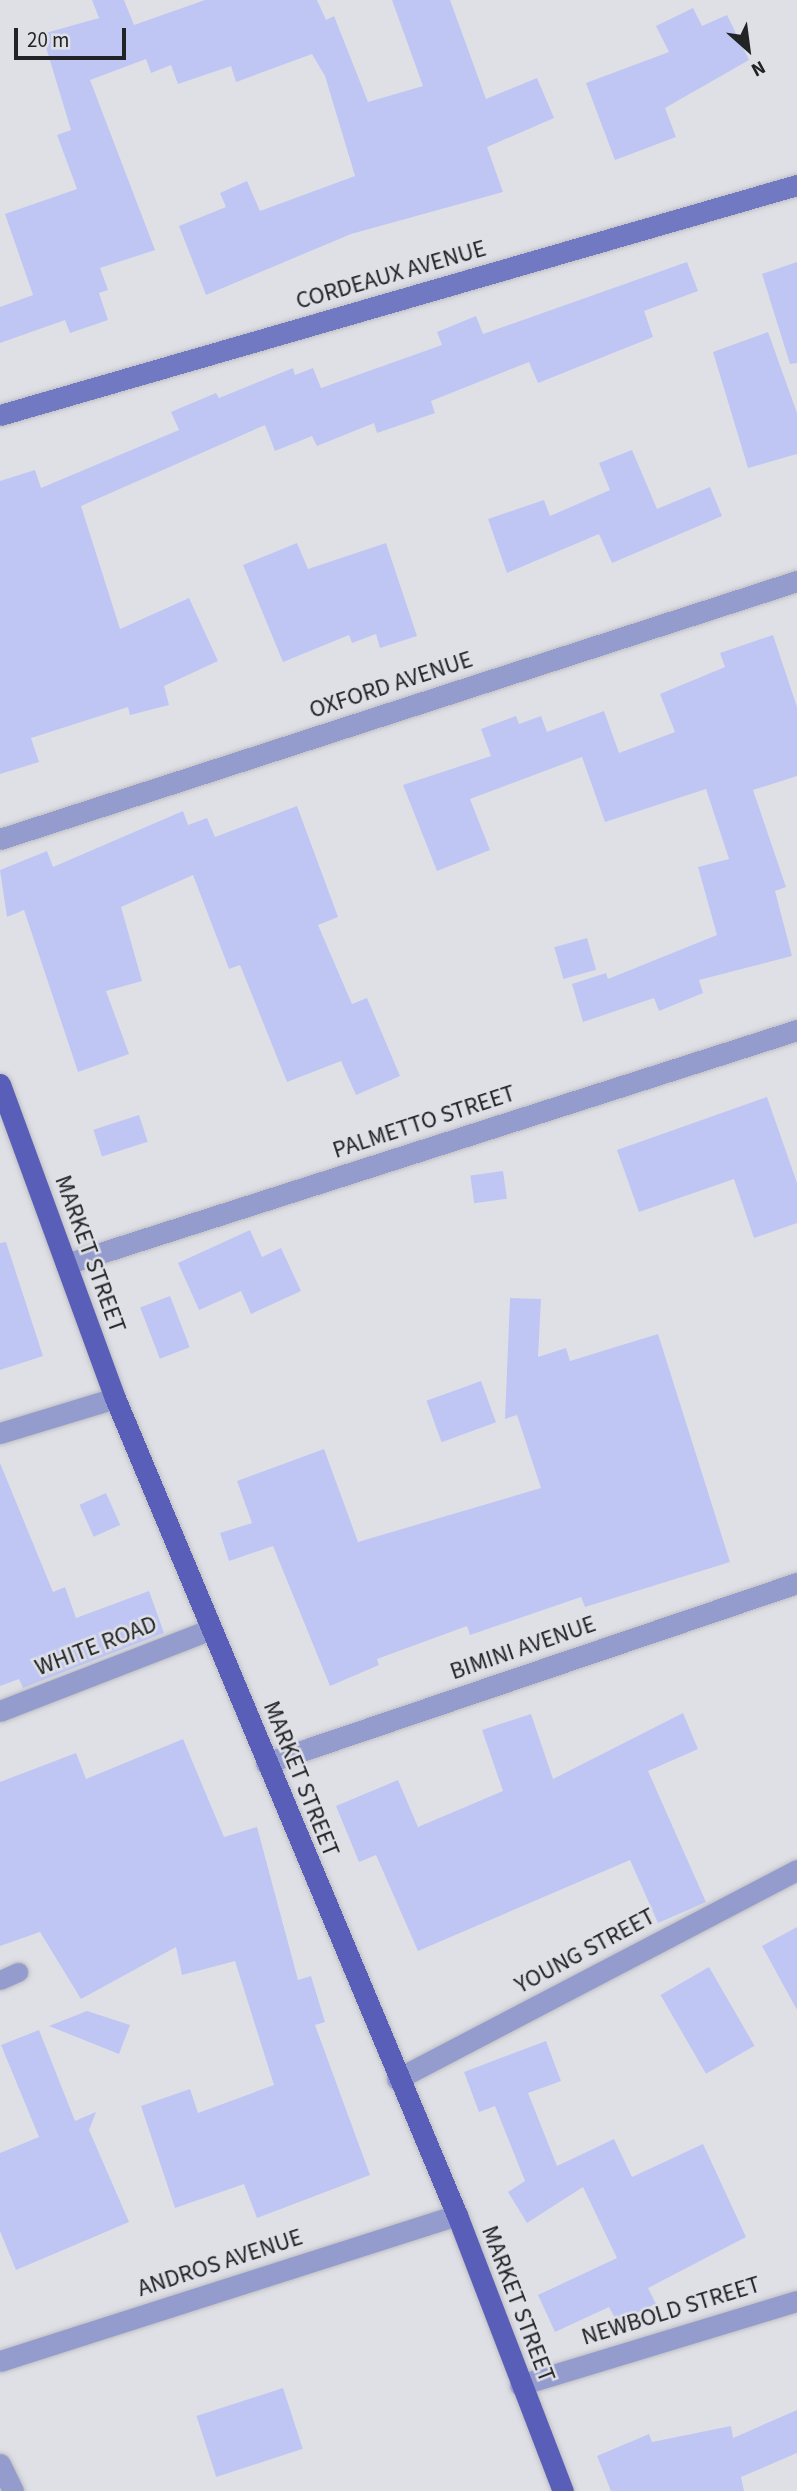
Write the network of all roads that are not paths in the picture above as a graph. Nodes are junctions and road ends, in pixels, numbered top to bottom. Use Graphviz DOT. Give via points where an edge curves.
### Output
graph roads {
  1 [pos="797,185"];
  2 [pos="0,415"];
  3 [pos="797,581"];
  4 [pos="0,839"];
  5 [pos="797,1030"];
  6 [pos="0,1084"];
  7 [pos="66,1264"];
  8 [pos="115,1398"];
  9 [pos="0,1433"];
  10 [pos="797,1583"];
  11 [pos="211,1629"];
  12 [pos="0,1711"];
  13 [pos="266,1763"];
  14 [pos="797,1870"];
  15 [pos="397,2079"];
  16 [pos="457,2215"];
  17 [pos="797,2301"];
  18 [pos="0,2361"];
  19 [pos="520,2385"];
  20 [pos="0,2464"];
  21 [pos="13,2491"];
  22 [pos="563,2491"];
  1 -- 2 [label="street, CORDEAUX AVENUE"];
  3 -- 4 [label="street, OXFORD AVENUE"];
  5 -- 7 [label="street, PALMETTO STREET"];
  6 -- 7 [label="main road, MARKET STREET"];
  7 -- 8 [label="main road, MARKET STREET"];
  8 -- 9 [label="street"];
  8 -- 11 [label="main road, MARKET STREET"];
  10 -- 13 [label="street, BIMINI AVENUE"];
  11 -- 12 [label="street, WHITE ROAD"];
  11 -- 13 [label="main road, MARKET STREET"];
  13 -- 15 [label="main road, MARKET STREET"];
  14 -- 15 [label="street, YOUNG STREET"];
  15 -- 16 [label="main road, MARKET STREET"];
  16 -- 18 [label="street, ANDROS AVENUE"];
  16 -- 19 [label="main road, MARKET STREET"];
  17 -- 19 [label="street, NEWBOLD STREET"];
  19 -- 22 [label="main road, MARKET STREET"];
  20 -- 21 [label="street"];
}
